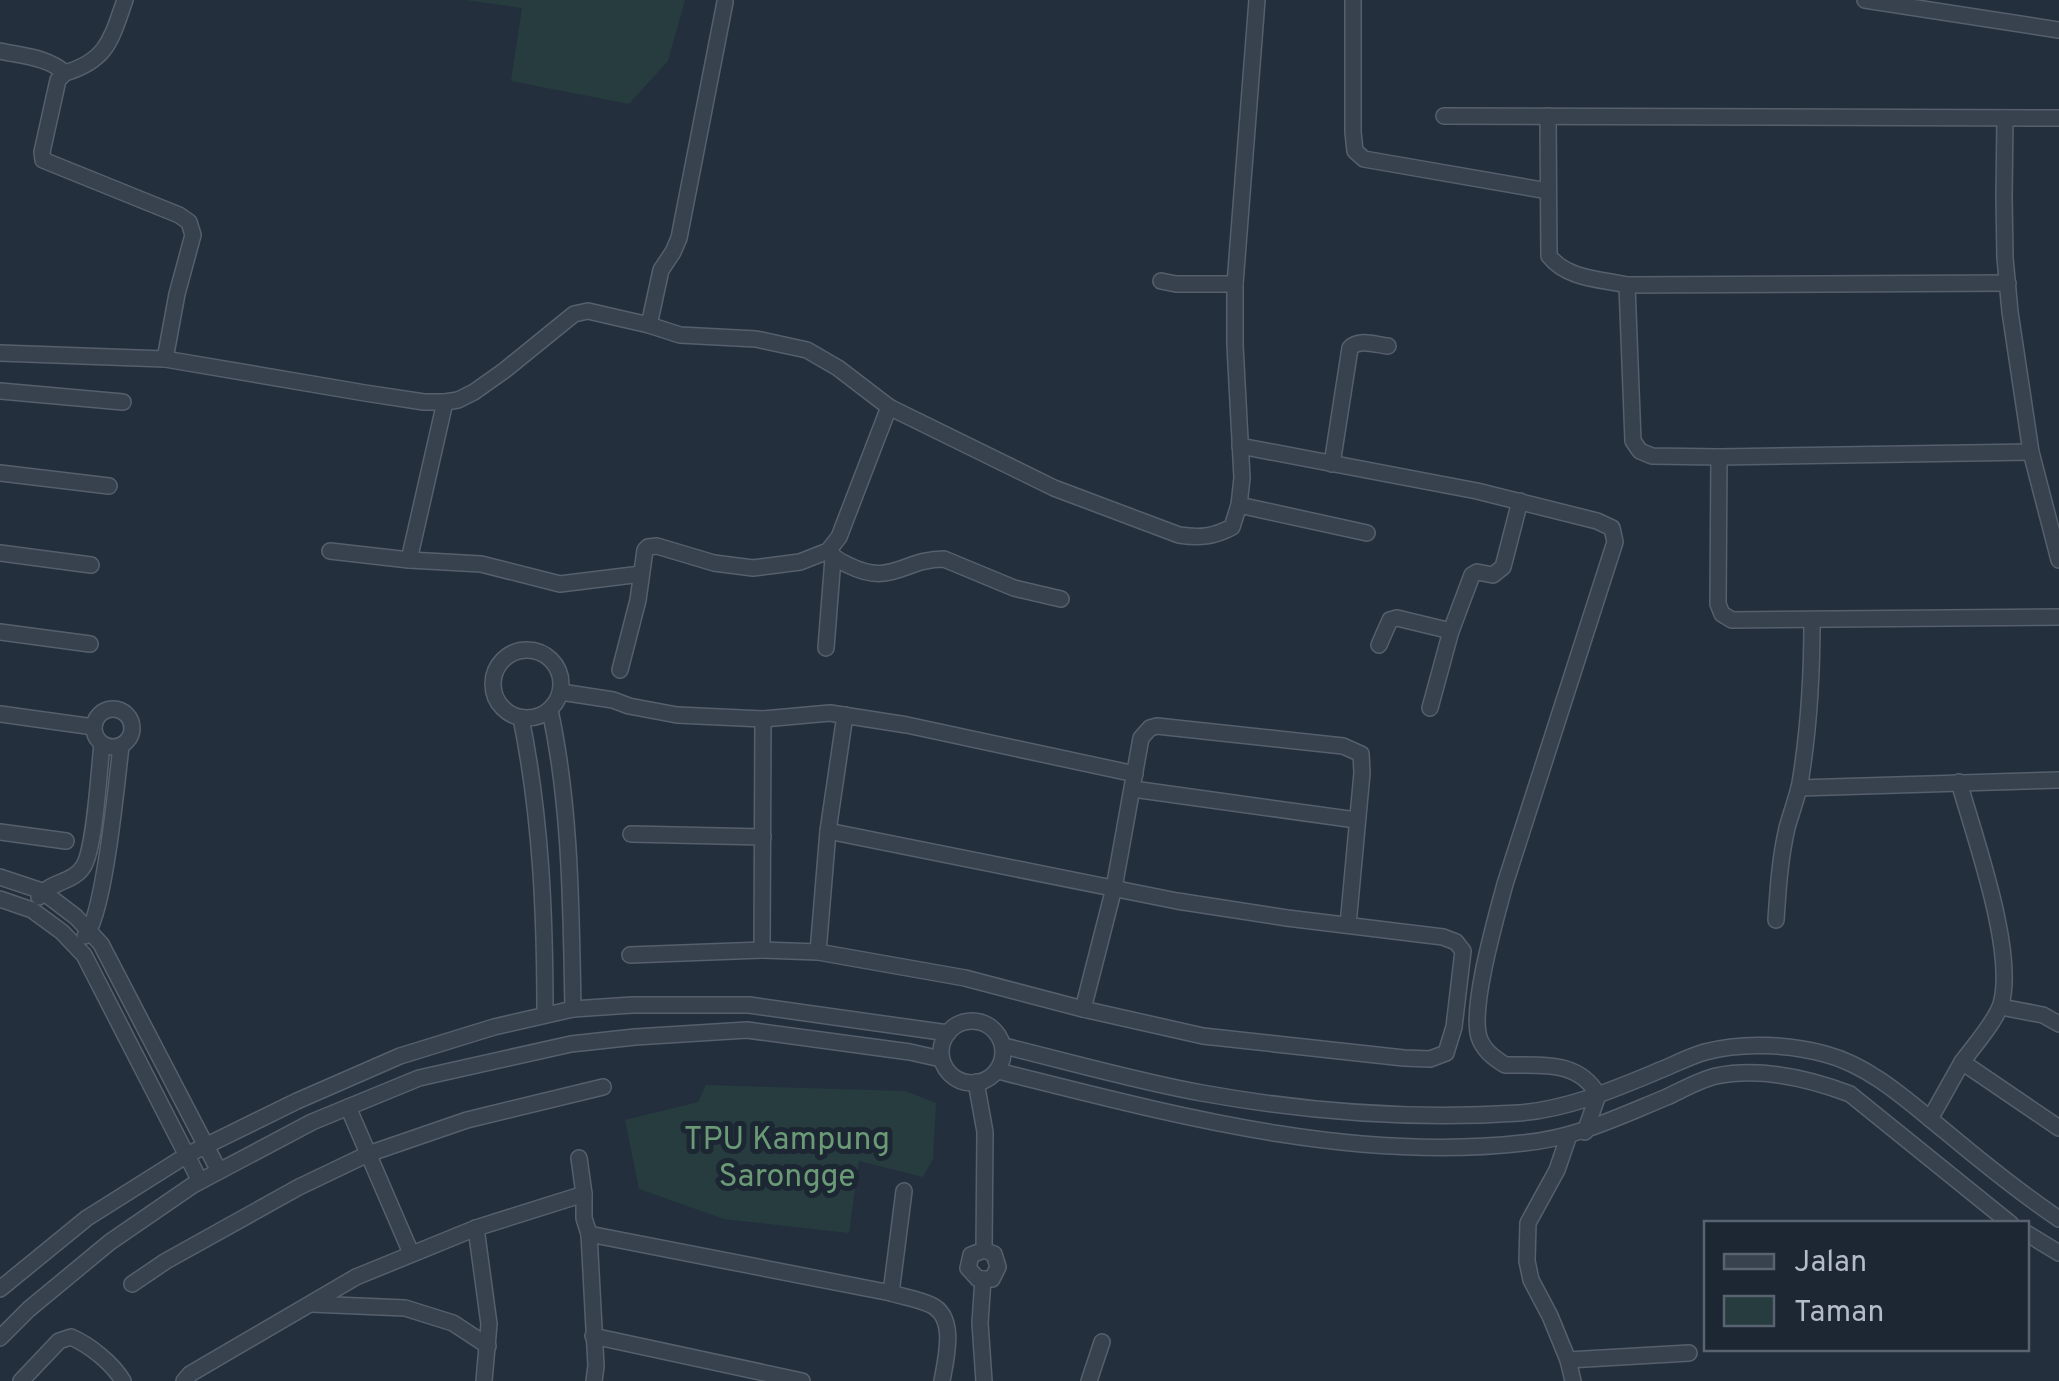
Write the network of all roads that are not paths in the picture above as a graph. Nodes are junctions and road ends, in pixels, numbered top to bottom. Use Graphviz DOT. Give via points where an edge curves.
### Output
graph roads {
  1 [pos="125,0"];
  2 [pos="1257,0"];
  3 [pos="1353,0"];
  4 [pos="1865,0"];
  5 [pos="725,2"];
  6 [pos="2059,30"];
  7 [pos="0,51"];
  8 [pos="65,73"];
  9 [pos="1444,116"];
  10 [pos="1548,116"];
  11 [pos="2005,118"];
  12 [pos="2059,118"];
  13 [pos="1548,191"];
  14 [pos="1161,282"];
  15 [pos="2008,283"];
  16 [pos="1235,284"];
  17 [pos="1627,285"];
  18 [pos="649,325"];
  19 [pos="1388,346"];
  20 [pos="0,353"];
  21 [pos="165,359"];
  22 [pos="0,391"];
  23 [pos="123,402"];
  24 [pos="445,402"];
  25 [pos="890,407"];
  26 [pos="1240,446"];
  27 [pos="2031,452"];
  28 [pos="1720,457"];
  29 [pos="1332,464"];
  30 [pos="0,473"];
  31 [pos="110,486"];
  32 [pos="1520,501"];
  33 [pos="1240,505"];
  34 [pos="1367,533"];
  35 [pos="330,551"];
  36 [pos="0,552"];
  37 [pos="830,554"];
  38 [pos="408,560"];
  39 [pos="2059,560"];
  40 [pos="91,565"];
  41 [pos="640,574"];
  42 [pos="1061,599"];
  43 [pos="2059,618"];
  44 [pos="1812,621"];
  45 [pos="1451,631"];
  46 [pos="0,632"];
  47 [pos="90,644"];
  48 [pos="1379,645"];
  49 [pos="826,648"];
  50 [pos="620,670"];
  51 [pos="561,692"];
  52 [pos="1430,708"];
  53 [pos="550,710"];
  54 [pos="0,714"];
  55 [pos="845,716"];
  56 [pos="521,718"];
  57 [pos="763,718"];
  58 [pos="94,726"];
  59 [pos="102,744"];
  60 [pos="121,746"];
  61 [pos="2059,780"];
  62 [pos="1134,782"];
  63 [pos="1959,782"];
  64 [pos="1799,788"];
  65 [pos="1356,820"];
  66 [pos="828,831"];
  67 [pos="0,832"];
  68 [pos="631,834"];
  69 [pos="762,836"];
  70 [pos="66,840"];
  71 [pos="542,871"];
  72 [pos="569,871"];
  73 [pos="0,877"];
  74 [pos="1114,888"];
  75 [pos="42,891"];
  76 [pos="0,899"];
  77 [pos="32,910"];
  78 [pos="1776,920"];
  79 [pos="1348,925"];
  80 [pos="90,932"];
  81 [pos="74,946"];
  82 [pos="762,950"];
  83 [pos="818,952"];
  84 [pos="630,956"];
  85 [pos="632,1005"];
  86 [pos="2000,1007"];
  87 [pos="573,1009"];
  88 [pos="1083,1009"];
  89 [pos="545,1014"];
  90 [pos="2059,1024"];
  91 [pos="948,1033"];
  92 [pos="636,1037"];
  93 [pos="1004,1046"];
  94 [pos="941,1059"];
  95 [pos="1962,1062"];
  96 [pos="998,1071"];
  97 [pos="976,1082"];
  98 [pos="603,1088"];
  99 [pos="1598,1095"];
  100 [pos="348,1107"];
  101 [pos="1930,1119"];
  102 [pos="2059,1128"];
  103 [pos="1577,1133"];
  104 [pos="206,1146"];
  105 [pos="368,1154"];
  106 [pos="187,1155"];
  107 [pos="579,1158"];
  108 [pos="219,1171"];
  109 [pos="200,1182"];
  110 [pos="904,1192"];
  111 [pos="584,1194"];
  112 [pos="2059,1219"];
  113 [pos="2007,1221"];
  114 [pos="476,1228"];
  115 [pos="589,1234"];
  116 [pos="2029,1235"];
  117 [pos="411,1253"];
  118 [pos="2059,1253"];
  119 [pos="132,1284"];
  120 [pos="0,1289"];
  121 [pos="891,1293"];
  122 [pos="310,1304"];
  123 [pos="594,1336"];
  124 [pos="0,1338"];
  125 [pos="1102,1342"];
  126 [pos="488,1346"];
  127 [pos="1689,1353"];
  128 [pos="1568,1360"];
  129 [pos="1094,1380"];
  130 [pos="22,1381"];
  131 [pos="123,1381"];
  132 [pos="184,1381"];
  133 [pos="484,1381"];
  134 [pos="594,1381"];
  135 [pos="802,1381"];
  136 [pos="942,1381"];
  137 [pos="984,1381"];
  138 [pos="1573,1381"];
  1 -- 8 [label="street" via="110,44 84,67"];
  2 -- 16 [label="street"];
  3 -- 13 [label="street" via="1355,151 1364,159"];
  4 -- 6 [label="street"];
  5 -- 18 [label="street" via="678,238 660,270"];
  7 -- 8 [label="street"];
  8 -- 21 [label="street" via="58,80 43,160 179,215 194,235"];
  9 -- 10 [label="street"];
  10 -- 11 [label="street"];
  10 -- 13 [label="street"];
  11 -- 12 [label="street"];
  11 -- 15 [label="street"];
  13 -- 17 [label="street" via="1549,256 1556,265"];
  14 -- 16 [label="street"];
  15 -- 17 [label="street"];
  15 -- 27 [label="street"];
  16 -- 26 [label="street"];
  17 -- 28 [label="street" via="1633,442 1652,456"];
  18 -- 24 [label="street" via="574,314 474,392"];
  18 -- 25 [label="street" via="680,335 807,350"];
  19 -- 29 [label="street" via="1350,348"];
  20 -- 21 [label="street"];
  21 -- 24 [label="street"];
  22 -- 23 [label="street"];
  24 -- 38 [label="street"];
  25 -- 33 [label="street" via="1054,488 1179,534 1216,536 1232,528"];
  25 -- 37 [label="street"];
  26 -- 29 [label="street"];
  26 -- 33 [label="street"];
  27 -- 28 [label="street"];
  27 -- 39 [label="street"];
  28 -- 44 [label="street" via="1722,614 1732,620"];
  29 -- 32 [label="street"];
  30 -- 31 [label="street"];
  32 -- 45 [label="street" via="1502,567 1493,575 1472,575"];
  32 -- 99 [label="street" via="1597,521 1612,528 1616,542 1505,884 1476,1022 1484,1048 1505,1065 1567,1069"];
  33 -- 34 [label="street"];
  35 -- 38 [label="street"];
  36 -- 40 [label="street"];
  37 -- 41 [label="street" via="753,568 652,546"];
  37 -- 42 [label="street" via="865,574 882,575 944,560"];
  37 -- 49 [label="street"];
  38 -- 41 [label="street" via="481,564 560,584"];
  41 -- 50 [label="street"];
  43 -- 44 [label="street"];
  44 -- 64 [label="street"];
  45 -- 48 [label="street" via="1398,618 1390,620"];
  45 -- 52 [label="street"];
  46 -- 47 [label="street"];
  51 -- 53 [label="street"];
  51 -- 56 [label="street" via="553,662 535,652 514,654 498,668 494,688 502,708"];
  51 -- 57 [label="street" via="677,715"];
  53 -- 56 [label="street"];
  53 -- 72 [label="street"];
  54 -- 58 [label="street"];
  55 -- 57 [label="street"];
  55 -- 62 [label="street" via="907,725"];
  55 -- 66 [label="street"];
  56 -- 71 [label="street"];
  57 -- 69 [label="street"];
  58 -- 59 [label="street"];
  58 -- 60 [label="street" via="105,711 124,713 132,730"];
  59 -- 60 [label="street"];
  59 -- 75 [label="street" via="83,868"];
  60 -- 80 [label="street" via="102,891"];
  61 -- 63 [label="street"];
  62 -- 65 [label="street"];
  62 -- 65 [label="street" via="1141,738 1157,726 1343,746 1361,754"];
  62 -- 74 [label="street"];
  63 -- 64 [label="street"];
  63 -- 86 [label="street" via="2002,947"];
  64 -- 78 [label="street" via="1780,866"];
  65 -- 79 [label="street"];
  66 -- 74 [label="street"];
  66 -- 83 [label="street"];
  67 -- 70 [label="street"];
  68 -- 69 [label="street"];
  69 -- 82 [label="street"];
  71 -- 72 [label="street"];
  71 -- 89 [label="street"];
  72 -- 87 [label="street"];
  73 -- 75 [label="street"];
  74 -- 79 [label="street"];
  74 -- 88 [label="street"];
  75 -- 77 [label="street"];
  75 -- 80 [label="street"];
  76 -- 77 [label="street"];
  77 -- 81 [label="street"];
  79 -- 88 [label="street" via="1443,938 1463,951 1446,1052 1404,1058 1203,1036"];
  80 -- 81 [label="street"];
  80 -- 104 [label="street"];
  81 -- 106 [label="street"];
  82 -- 83 [label="street"];
  82 -- 84 [label="street"];
  83 -- 88 [label="street" via="965,978"];
  85 -- 87 [label="street"];
  85 -- 91 [label="street" via="749,1005"];
  85 -- 92 [label="street"];
  86 -- 90 [label="street"];
  86 -- 95 [label="street"];
  87 -- 89 [label="street"];
  89 -- 104 [label="street" via="400,1056"];
  91 -- 93 [label="street" via="977,1022"];
  91 -- 94 [label="street"];
  92 -- 94 [label="street" via="747,1030"];
  92 -- 100 [label="street" via="571,1044 418,1078"];
  93 -- 96 [label="street"];
  93 -- 99 [label="street" via="1201,1093 1336,1112 1523,1112"];
  94 -- 97 [label="street" via="956,1080"];
  95 -- 101 [label="street"];
  95 -- 102 [label="street"];
  96 -- 97 [label="street"];
  96 -- 103 [label="street" via="1189,1119 1338,1142 1524,1144"];
  97 -- 137 [label="street" via="985,1132 984,1250 994,1254 998,1267 983,1279"];
  98 -- 105 [label="street" via="467,1120"];
  99 -- 101 [label="street" via="1705,1052 1782,1047 1856,1065"];
  99 -- 103 [label="street"];
  100 -- 105 [label="street"];
  100 -- 108 [label="street"];
  101 -- 112 [label="street"];
  103 -- 113 [label="street" via="1714,1076 1786,1076 1850,1094"];
  103 -- 128 [label="street" via="1528,1222 1531,1280"];
  104 -- 106 [label="street"];
  104 -- 108 [label="street"];
  105 -- 117 [label="street"];
  105 -- 119 [label="street"];
  106 -- 109 [label="street"];
  106 -- 120 [label="street" via="87,1218"];
  107 -- 111 [label="street"];
  108 -- 109 [label="street"];
  109 -- 124 [label="street" via="110,1242"];
  110 -- 121 [label="street"];
  111 -- 114 [label="street"];
  111 -- 115 [label="street"];
  114 -- 117 [label="street"];
  114 -- 126 [label="street"];
  115 -- 121 [label="street"];
  115 -- 123 [label="street"];
  116 -- 118 [label="street"];
  117 -- 122 [label="street"];
  121 -- 136 [label="street" via="935,1306 946,1319"];
  122 -- 126 [label="street" via="405,1308 454,1323"];
  122 -- 132 [label="street"];
  123 -- 134 [label="street"];
  123 -- 135 [label="street"];
  125 -- 129 [label="street"];
  126 -- 133 [label="street"];
  127 -- 128 [label="street"];
  128 -- 138 [label="street"];
  130 -- 131 [label="street" via="59,1341 72,1337"];
}
